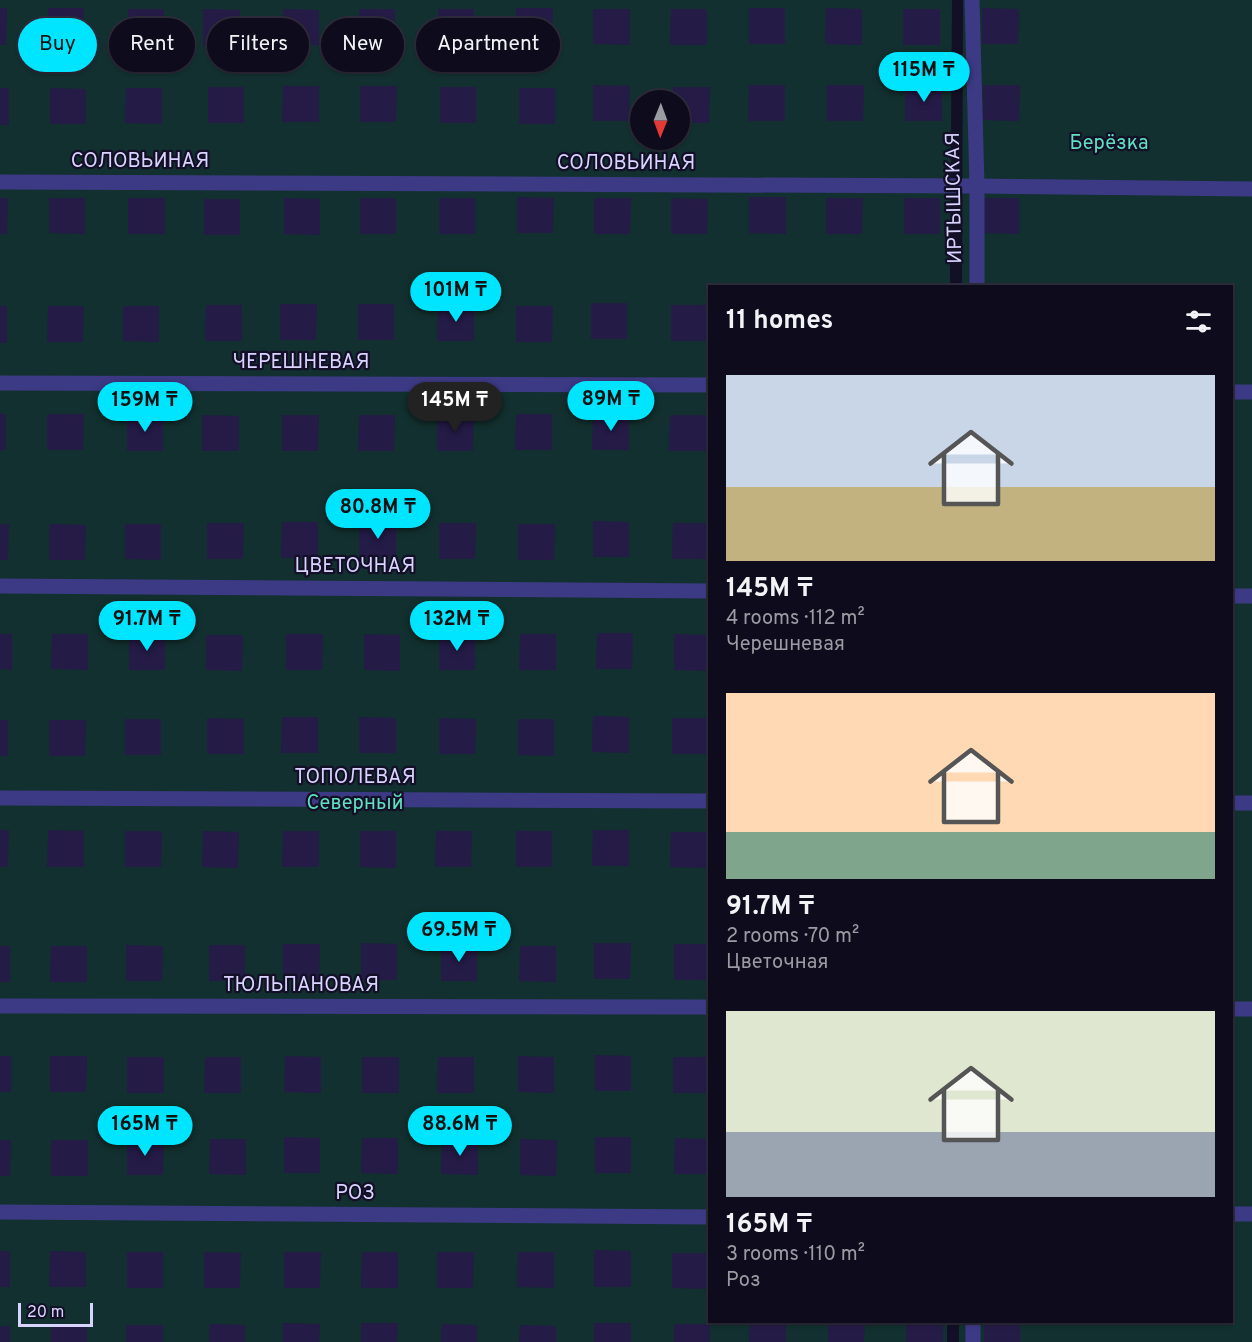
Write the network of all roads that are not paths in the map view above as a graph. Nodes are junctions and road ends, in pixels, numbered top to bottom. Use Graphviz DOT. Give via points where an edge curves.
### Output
graph roads {
  1 [pos="972,0"];
  2 [pos="0,182"];
  3 [pos="977,186"];
  4 [pos="1252,189"];
  5 [pos="977,285"];
  6 [pos="0,383"];
  7 [pos="708,386"];
  8 [pos="1233,392"];
  9 [pos="1252,392"];
  10 [pos="0,586"];
  11 [pos="708,591"];
  12 [pos="1233,596"];
  13 [pos="1252,596"];
  14 [pos="0,798"];
  15 [pos="708,801"];
  16 [pos="1233,803"];
  17 [pos="1252,803"];
  18 [pos="0,1006"];
  19 [pos="708,1007"];
  20 [pos="1233,1009"];
  21 [pos="1252,1010"];
  22 [pos="0,1212"];
  23 [pos="1233,1214"];
  24 [pos="1252,1214"];
  25 [pos="708,1217"];
  26 [pos="974,1323"];
  27 [pos="973,1342"];
  1 -- 3 [label="street, ИРТЫШСКАЯ"];
  2 -- 3 [label="street, СОЛОВЬИНАЯ"];
  3 -- 4 [label="street, СОЛОВЬИНАЯ"];
  3 -- 5 [label="street, ИРТЫШСКАЯ"];
  6 -- 7 [label="street, ЧЕРЕШНЕВАЯ"];
  8 -- 9 [label="street"];
  10 -- 11 [label="street, ЦВЕТОЧНАЯ"];
  12 -- 13 [label="street"];
  14 -- 15 [label="street, ТОПОЛЕВАЯ"];
  16 -- 17 [label="street"];
  18 -- 19 [label="street, ТЮЛЬПАНОВАЯ"];
  20 -- 21 [label="street"];
  22 -- 25 [label="street, РОЗ"];
  23 -- 24 [label="street"];
  26 -- 27 [label="street"];
}
